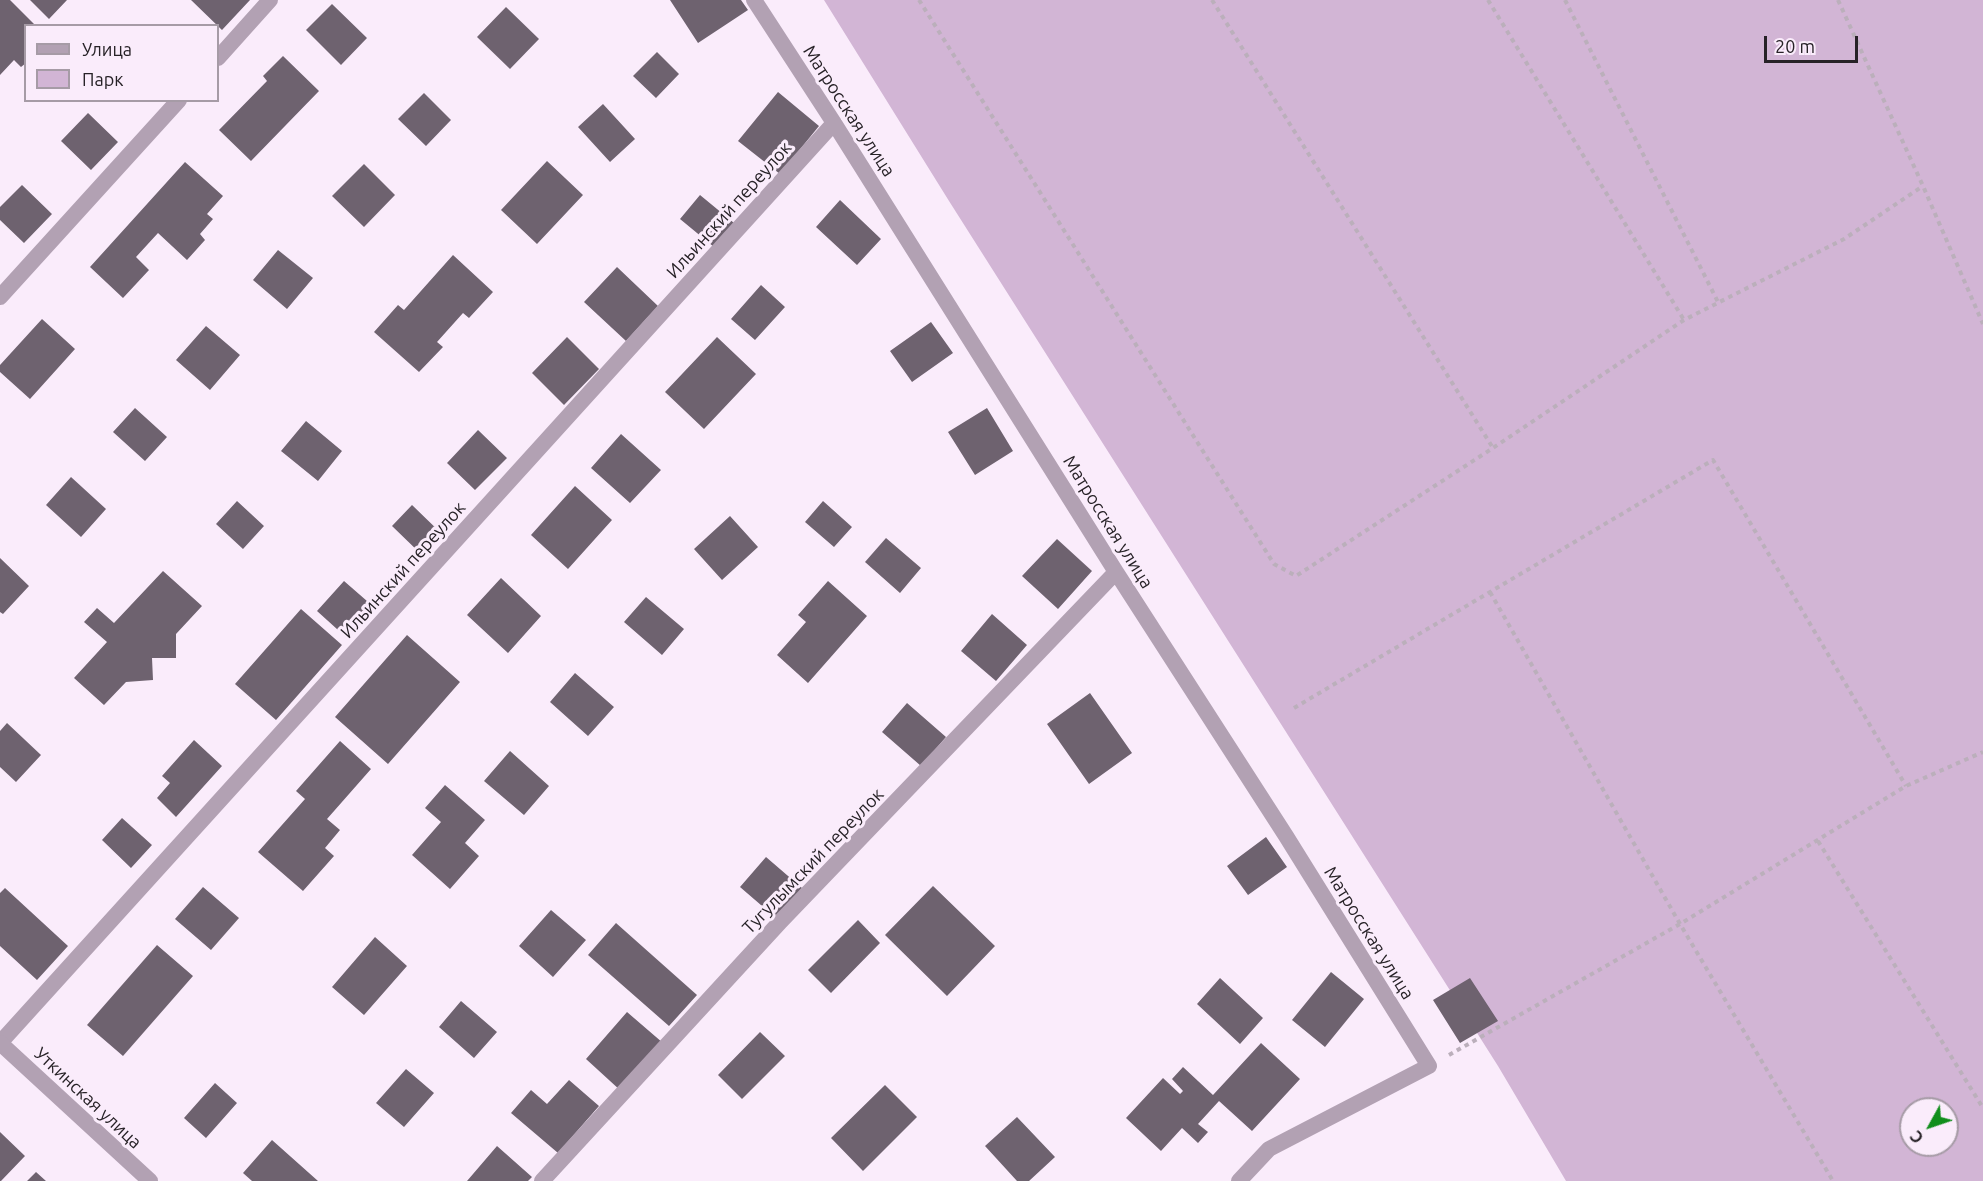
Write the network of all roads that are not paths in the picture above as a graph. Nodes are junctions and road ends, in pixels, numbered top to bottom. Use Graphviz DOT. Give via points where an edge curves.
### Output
graph roads {
  1 [pos="270,0"];
  2 [pos="754,0"];
  3 [pos="219,57"];
  4 [pos="176,102"];
  5 [pos="834,123"];
  6 [pos="0,297"];
  7 [pos="1116,572"];
  8 [pos="0,1043"];
  9 [pos="150,1181"];
  10 [pos="542,1181"];
  11 [pos="1239,1181"];
  1 -- 3 [label="street"];
  2 -- 5 [label="street, Матросская улица"];
  4 -- 6 [label="street"];
  5 -- 7 [label="street, Матросская улица"];
  5 -- 8 [label="street, Ильинский переулок"];
  7 -- 10 [label="street, Тугулымский переулок" via="780,922"];
  7 -- 11 [label="street, Матросская улица" via="1429,1066 1269,1149"];
  8 -- 9 [label="street, Уткинская улица"];
}
